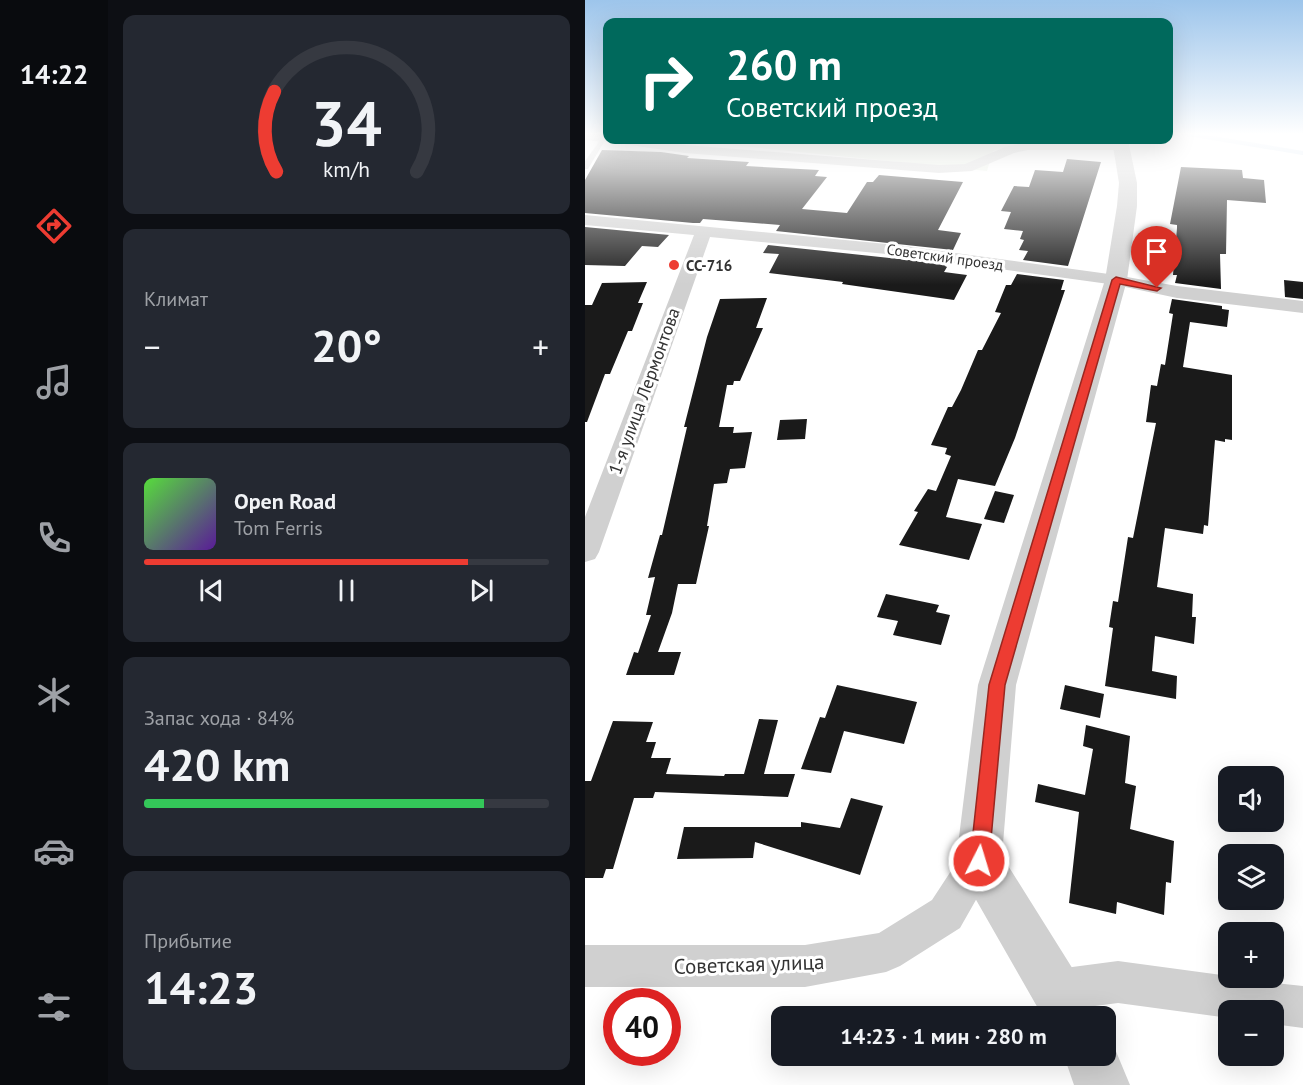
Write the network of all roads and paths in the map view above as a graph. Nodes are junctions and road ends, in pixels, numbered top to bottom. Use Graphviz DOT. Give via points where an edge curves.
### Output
graph roads {
  1 [pos="1128,184"];
  2 [pos="585,220"];
  3 [pos="703,231"];
  4 [pos="1116,280"];
  5 [pos="1303,307"];
  6 [pos="585,552"];
  7 [pos="979,861"];
  8 [pos="585,966"];
  9 [pos="1065,1004"];
  10 [pos="1303,1007"];
  11 [pos="1095,1066"];
  12 [pos="1102,1085"];
  1 -- 4 [label="street, Советская улица"];
  2 -- 3 [label="street, Советский проезд"];
  3 -- 4 [label="street, Советский проезд" via="897,249"];
  3 -- 6 [label="street, 1-я улица Лермонтова"];
  4 -- 5 [label="street, Советский проезд" via="1177,292"];
  4 -- 7 [label="street, Советская улица" via="997,685"];
  7 -- 8 [label="street, Советская улица" via="946,914 886,952 805,966"];
  7 -- 9 [label="street"];
  9 -- 10 [label="street" via="1118,982"];
  11 -- 12 [label="street"];
}
